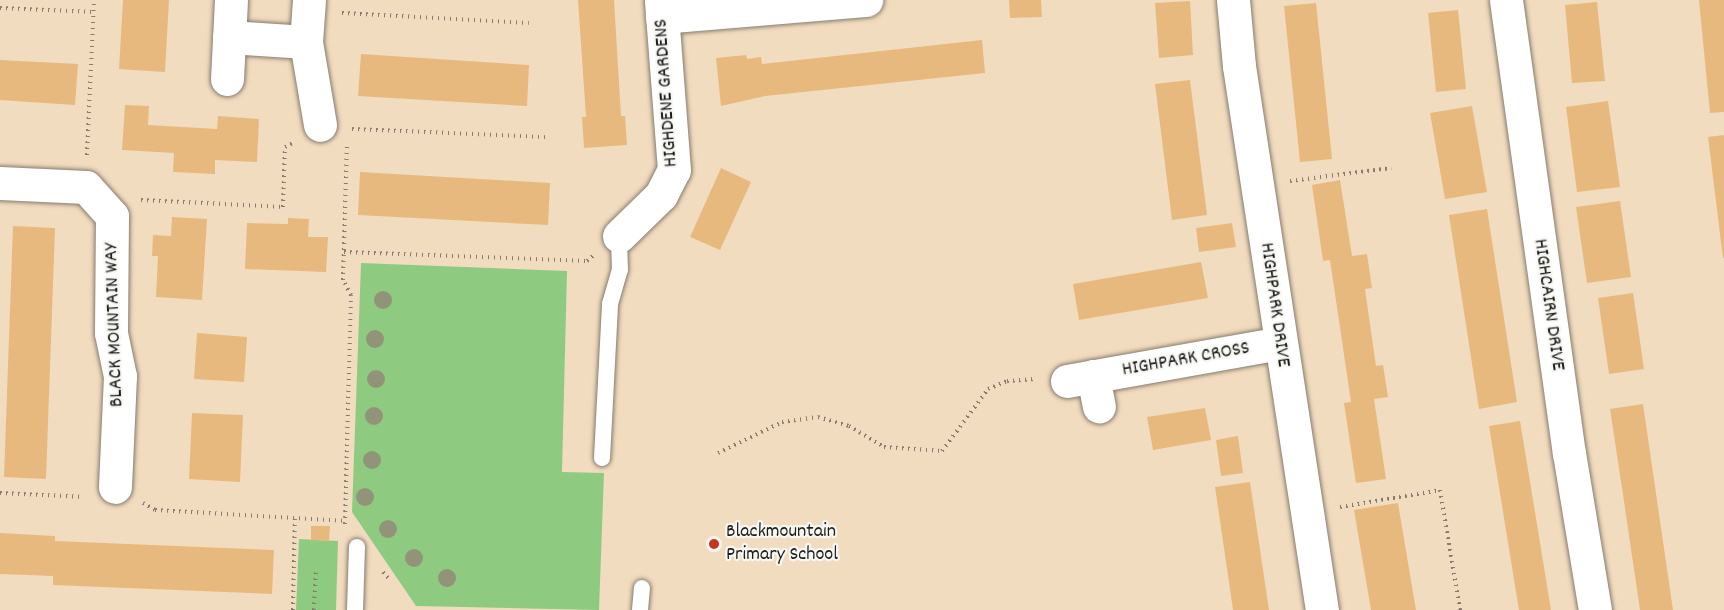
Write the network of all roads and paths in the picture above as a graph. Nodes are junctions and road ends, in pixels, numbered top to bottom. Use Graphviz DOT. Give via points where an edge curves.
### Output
graph roads {
  1 [pos="93,0"];
  2 [pos="231,0"];
  3 [pos="866,0"];
  4 [pos="1233,0"];
  5 [pos="1506,0"];
  6 [pos="0,8"];
  7 [pos="661,9"];
  8 [pos="93,12"];
  9 [pos="307,17"];
  10 [pos="529,23"];
  11 [pos="229,37"];
  12 [pos="227,78"];
  13 [pos="333,127"];
  14 [pos="546,137"];
  15 [pos="1391,168"];
  16 [pos="0,183"];
  17 [pos="1257,186"];
  18 [pos="86,187"];
  19 [pos="112,216"];
  20 [pos="619,236"];
  21 [pos="344,252"];
  22 [pos="1280,343"];
  23 [pos="1086,388"];
  24 [pos="718,453"];
  25 [pos="602,458"];
  26 [pos="115,487"];
  27 [pos="0,493"];
  28 [pos="1306,513"];
  29 [pos="295,518"];
  30 [pos="357,547"];
  31 [pos="316,570"];
  32 [pos="642,588"];
  33 [pos="292,610"];
  34 [pos="314,610"];
  35 [pos="355,610"];
  36 [pos="640,610"];
  37 [pos="1322,610"];
  38 [pos="1460,610"];
  39 [pos="1595,610"];
  1 -- 8 [label="path"];
  2 -- 11 [label="street"];
  3 -- 7 [label="street"];
  4 -- 17 [label="street, HIGHPARK DRIVE"];
  5 -- 39 [label="street, HIGHCAIRN DRIVE" via="1569,453"];
  6 -- 8 [label="path"];
  7 -- 20 [label="street, HIGHDENE GARDENS" via="674,170 661,195"];
  8 -- 18 [label="path"];
  9 -- 10 [label="path"];
  9 -- 11 [label="street"];
  9 -- 13 [label="street"];
  11 -- 12 [label="street"];
  13 -- 14 [label="path"];
  13 -- 19 [label="path" via="285,147 283,207 134,200"];
  13 -- 21 [label="path"];
  15 -- 17 [label="path"];
  16 -- 18 [label="street"];
  17 -- 22 [label="street, HIGHPARK DRIVE"];
  18 -- 19 [label="street, BLACK MOUNTAIN WAY"];
  19 -- 26 [label="street, BLACK MOUNTAIN WAY" via="111,333 120,376"];
  20 -- 21 [label="path" via="587,261"];
  20 -- 25 [label="lane" via="620,270 610,304"];
  21 -- 29 [label="path" via="343,280 351,295 344,520"];
  22 -- 23 [label="street, HIGHPARK CROSS"];
  22 -- 28 [label="street, HIGHPARK DRIVE"];
  23 -- 24 [label="path" via="1016,380 987,389 942,451 884,447 849,426 818,417 782,422"];
  26 -- 27 [label="path" via="86,497"];
  26 -- 29 [label="path" via="155,510"];
  28 -- 37 [label="street, HIGHPARK DRIVE"];
  28 -- 38 [label="path" via="1440,490"];
  29 -- 33 [label="path"];
  30 -- 35 [label="lane"];
  31 -- 34 [label="path"];
  32 -- 36 [label="lane"];
}
